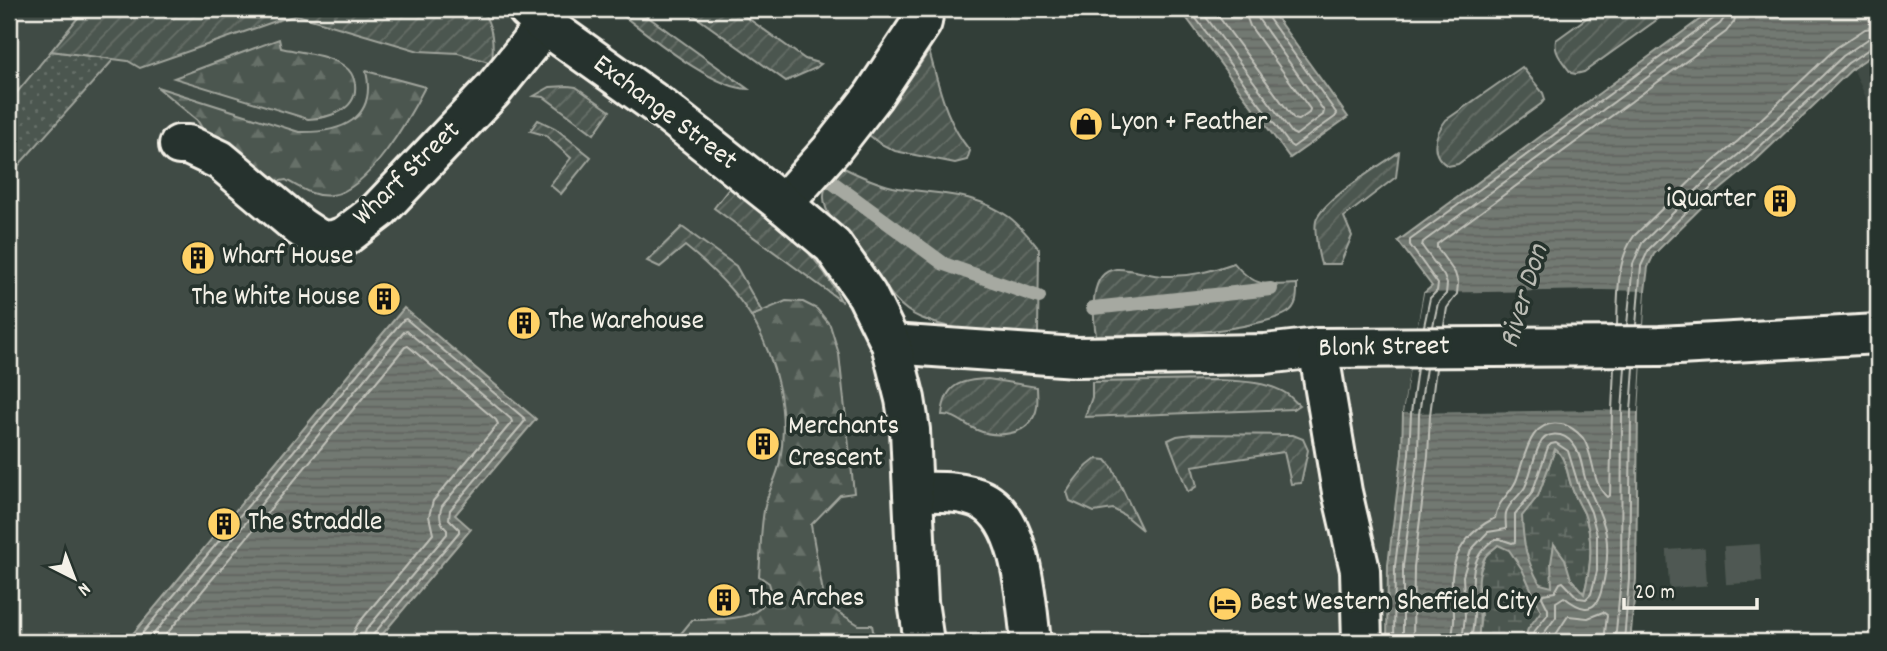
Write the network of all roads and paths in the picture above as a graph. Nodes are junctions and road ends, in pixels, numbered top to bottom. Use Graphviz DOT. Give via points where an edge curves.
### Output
graph roads {
  1 [pos="924,9"];
  2 [pos="536,17"];
  3 [pos="179,145"];
  4 [pos="783,204"];
  5 [pos="1878,334"];
  6 [pos="891,344"];
  7 [pos="1318,348"];
  8 [pos="913,492"];
  9 [pos="924,642"];
  10 [pos="1031,642"];
  11 [pos="1362,642"];
  1 -- 4 [label="street" via="922,22 873,96"];
  2 -- 3 [label="street, Wharf Street" via="493,90 379,210 334,240 321,241 300,227 220,160"];
  2 -- 4 [label="street, Exchange Street"];
  4 -- 6 [label="street, Exchange Street" via="833,246 867,295"];
  5 -- 7 [label="street, Blonk Street" via="1642,345"];
  6 -- 7 [label="street, Blonk Street" via="1076,357 1265,354"];
  6 -- 8 [label="street, Exchange Street" via="909,420"];
  7 -- 11 [label="street" via="1360,570"];
  8 -- 9 [label="street, Exchange Street"];
  8 -- 10 [label="street" via="953,492 984,500 999,513 1021,568"];
}
